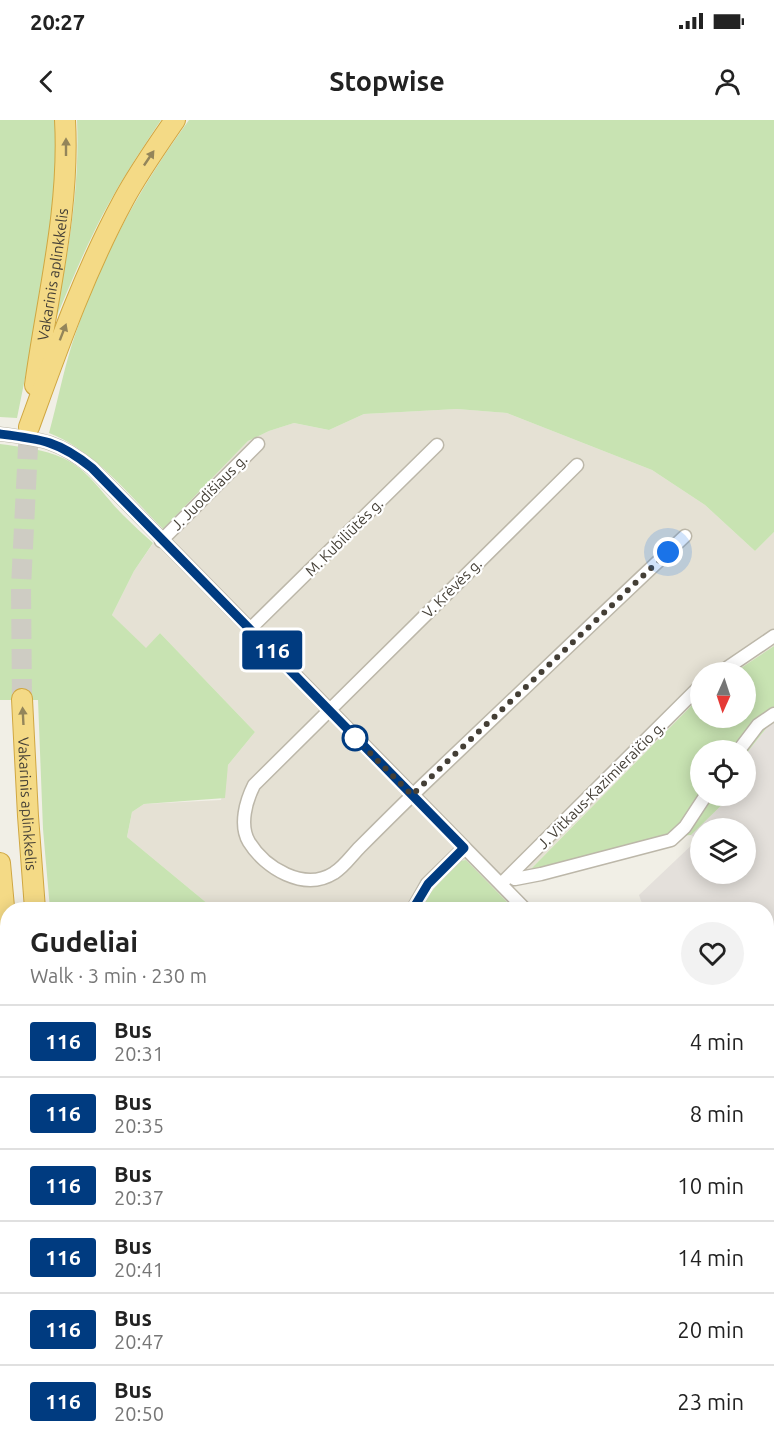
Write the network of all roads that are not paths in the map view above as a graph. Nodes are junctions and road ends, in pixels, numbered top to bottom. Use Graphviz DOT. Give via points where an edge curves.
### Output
graph roads {
  1 [pos="65,120"];
  2 [pos="176,120"];
  3 [pos="0,434"];
  4 [pos="258,444"];
  5 [pos="437,445"];
  6 [pos="577,465"];
  7 [pos="685,536"];
  8 [pos="161,541"];
  9 [pos="251,628"];
  10 [pos="774,636"];
  11 [pos="736,662"];
  12 [pos="690,696"];
  13 [pos="22,699"];
  14 [pos="328,710"];
  15 [pos="774,714"];
  16 [pos="747,740"];
  17 [pos="412,795"];
  18 [pos="698,806"];
  19 [pos="464,848"];
  20 [pos="0,863"];
  21 [pos="506,880"];
  22 [pos="4,902"];
  23 [pos="34,902"];
  24 [pos="416,902"];
  25 [pos="520,902"];
  1 -- 2 [label="highway, Vakarinis aplinkkelis" via="66,173 60,236 29,427 63,332 103,241 146,162"];
  3 -- 8 [label="street" via="55,443 75,454"];
  4 -- 8 [label="street, J. Juodišiaus g."];
  5 -- 9 [label="street, M. Kubiliūtės g."];
  6 -- 14 [label="street, V. Krėvės g."];
  7 -- 17 [label="street, V. Krėvės g."];
  8 -- 9 [label="street"];
  9 -- 14 [label="street"];
  10 -- 11 [label="street"];
  12 -- 21 [label="street, J. Vitkaus-Kazimieraičio g."];
  23 -- 13 [label="highway, Vakarinis aplinkkelis, one-way"];
  14 -- 17 [label="street"];
  14 -- 17 [label="street, V. Krėvės g." via="249,794 245,814 247,839 263,860 280,873 295,877 314,879 334,874"];
  15 -- 16 [label="street" via="758,725"];
  17 -- 19 [label="street"];
  18 -- 21 [label="street" via="672,840"];
  19 -- 21 [label="street"];
  19 -- 24 [label="street" via="428,884"];
  20 -- 22 [label="highway"];
  21 -- 25 [label="street"];
}
